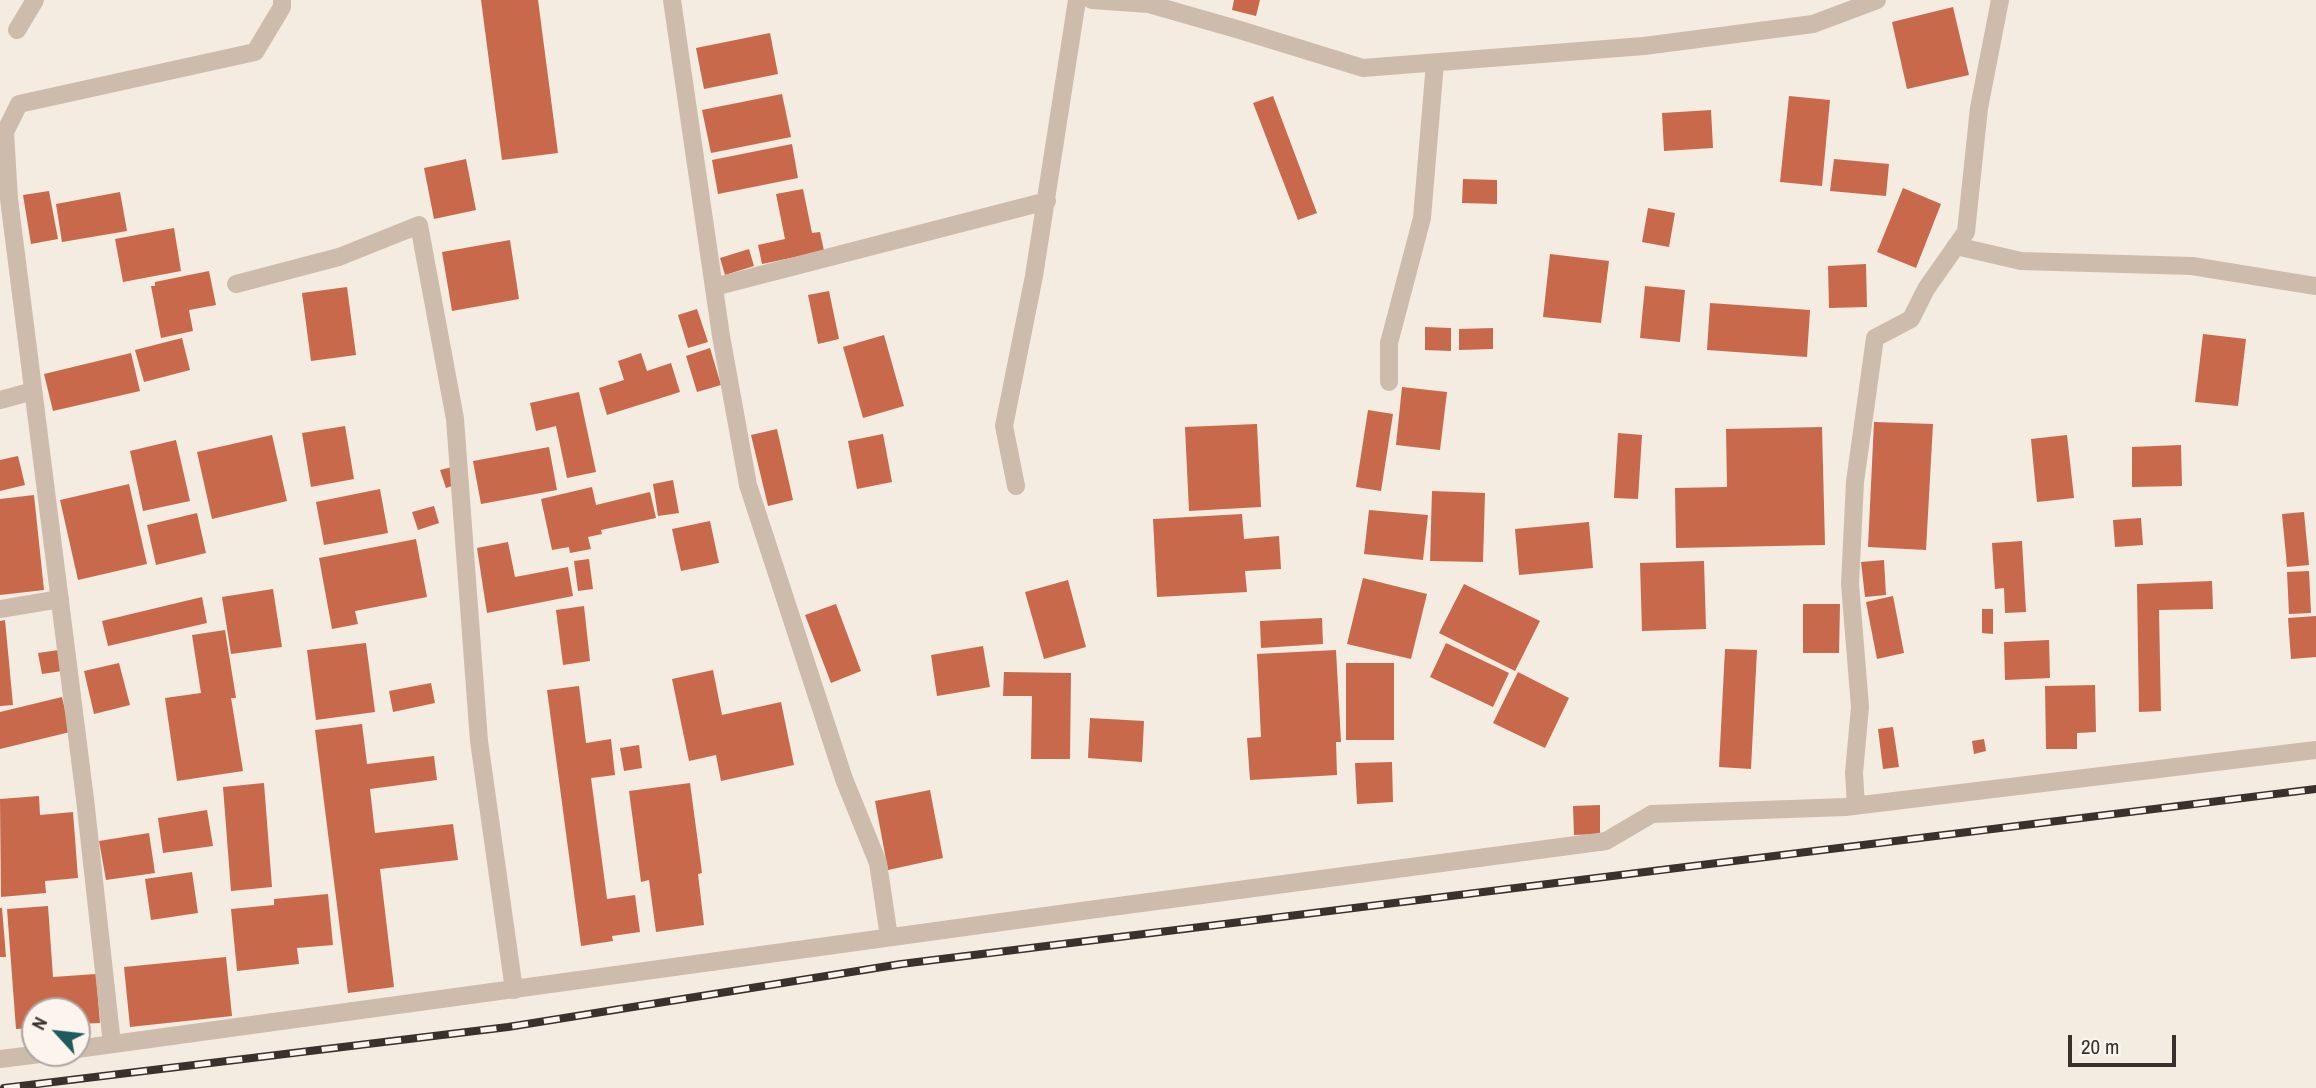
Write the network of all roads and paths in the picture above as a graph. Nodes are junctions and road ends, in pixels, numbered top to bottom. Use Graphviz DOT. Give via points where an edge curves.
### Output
graph roads {
  1 [pos="35,0"];
  2 [pos="282,0"];
  3 [pos="672,0"];
  4 [pos="1077,0"];
  5 [pos="1092,0"];
  6 [pos="1877,0"];
  7 [pos="2000,0"];
  8 [pos="17,30"];
  9 [pos="1435,63"];
  10 [pos="1047,201"];
  11 [pos="1956,246"];
  12 [pos="236,284"];
  13 [pos="2316,286"];
  14 [pos="713,287"];
  15 [pos="1389,382"];
  16 [pos="33,391"];
  17 [pos="0,400"];
  18 [pos="1016,486"];
  19 [pos="60,599"];
  20 [pos="0,609"];
  21 [pos="2316,750"];
  22 [pos="1856,806"];
  23 [pos="889,937"];
  24 [pos="514,990"];
  25 [pos="112,1044"];
  26 [pos="91,1047"];
  27 [pos="21,1056"];
  28 [pos="0,1059"];
  1 -- 8 [label="street"];
  2 -- 16 [label="street" via="255,52 19,104 5,132"];
  3 -- 14 [label="street"];
  4 -- 10 [label="street"];
  5 -- 9 [label="street" via="1149,4 1363,68"];
  6 -- 9 [label="street" via="1813,23 1644,46"];
  7 -- 11 [label="street" via="1979,108 1966,232"];
  9 -- 15 [label="street" via="1422,218 1389,343"];
  10 -- 14 [label="street"];
  10 -- 18 [label="street" via="1004,426"];
  11 -- 13 [label="street" via="2021,261 2192,266"];
  11 -- 22 [label="street" via="1911,319 1875,338 1855,482 1850,584 1860,707"];
  12 -- 24 [label="street" via="339,257 419,225 456,419 479,741"];
  14 -- 23 [label="street" via="748,485 844,779 878,863"];
  16 -- 17 [label="street"];
  16 -- 19 [label="street"];
  19 -- 20 [label="street"];
  19 -- 25 [label="street"];
  21 -- 22 [label="street"];
  22 -- 23 [label="street" via="1652,814 1606,841"];
  23 -- 24 [label="street"];
  24 -- 25 [label="street"];
  25 -- 26 [label="street"];
  27 -- 28 [label="street"];
}
